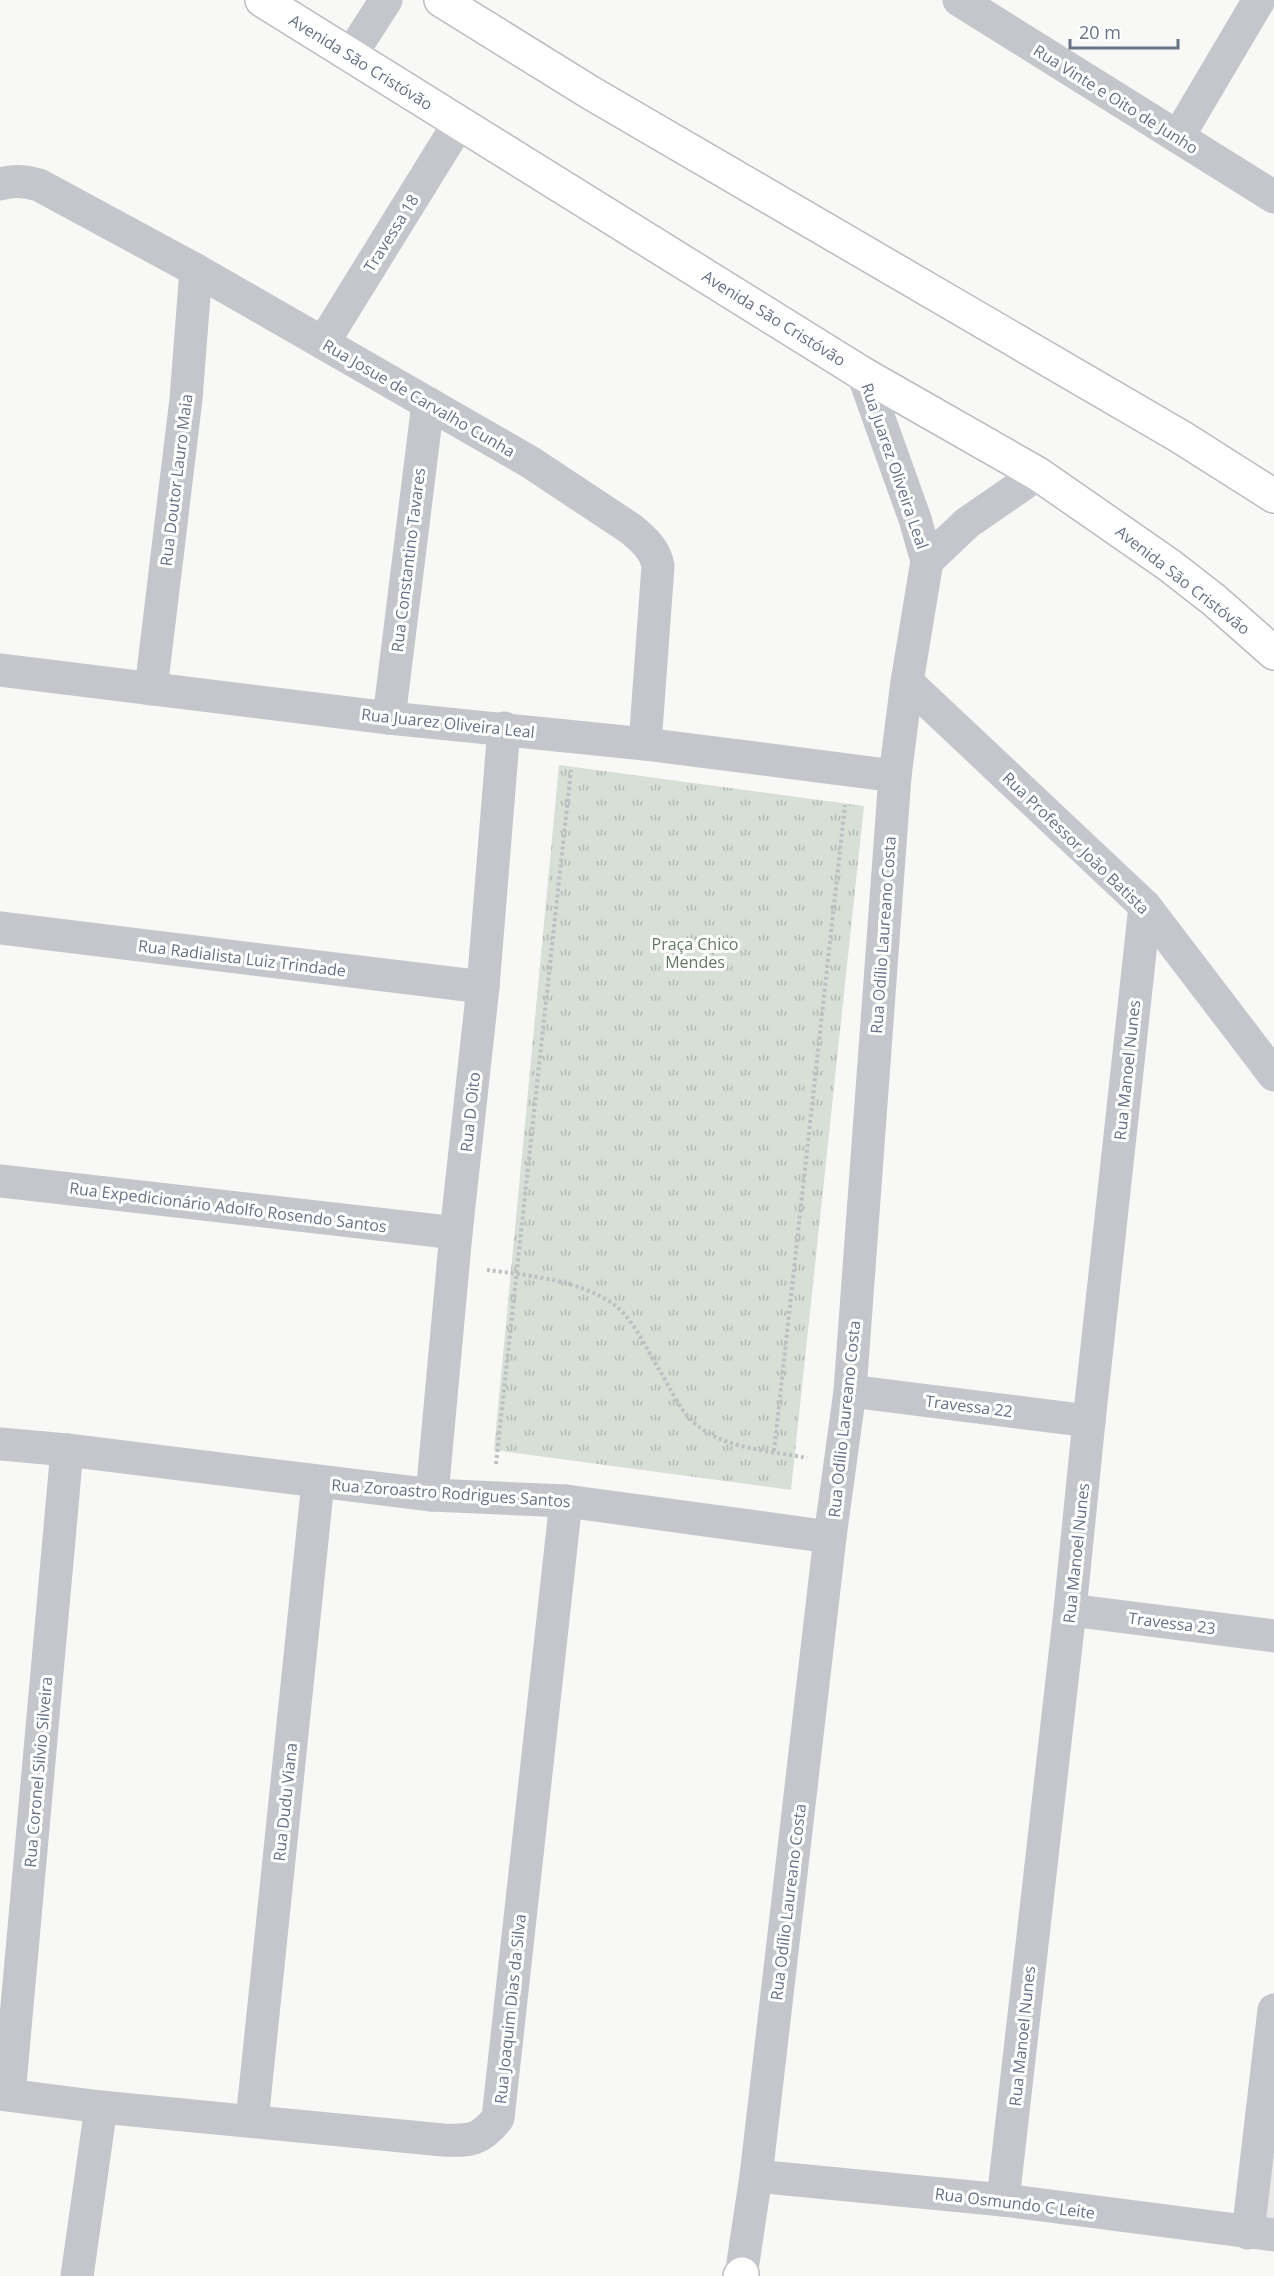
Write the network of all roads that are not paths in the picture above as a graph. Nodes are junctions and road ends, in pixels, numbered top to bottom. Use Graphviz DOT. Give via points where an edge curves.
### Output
graph roads {
  1 [pos="262,0"];
  2 [pos="386,0"];
  3 [pos="441,0"];
  4 [pos="1259,0"];
  5 [pos="975,4"];
  6 [pos="350,56"];
  7 [pos="459,123"];
  8 [pos="1178,137"];
  9 [pos="0,184"];
  10 [pos="1274,197"];
  11 [pos="196,270"];
  12 [pos="323,343"];
  13 [pos="863,374"];
  14 [pos="428,403"];
  15 [pos="1038,474"];
  16 [pos="1274,496"];
  17 [pos="927,561"];
  18 [pos="1274,653"];
  19 [pos="0,670"];
  20 [pos="907,682"];
  21 [pos="151,689"];
  22 [pos="389,718"];
  23 [pos="504,728"];
  24 [pos="645,744"];
  25 [pos="895,776"];
  26 [pos="1145,906"];
  27 [pos="0,928"];
  28 [pos="483,987"];
  29 [pos="1274,1075"];
  30 [pos="0,1181"];
  31 [pos="456,1233"];
  32 [pos="850,1391"];
  33 [pos="1089,1421"];
  34 [pos="0,1444"];
  35 [pos="67,1450"];
  36 [pos="318,1482"];
  37 [pos="432,1495"];
  38 [pos="566,1501"];
  39 [pos="830,1537"];
  40 [pos="1070,1610"];
  41 [pos="1274,1636"];
  42 [pos="1274,2010"];
  43 [pos="4,2094"];
  44 [pos="101,2107"];
  45 [pos="252,2121"];
  46 [pos="756,2176"];
  47 [pos="1003,2200"];
  48 [pos="1261,2234"];
  49 [pos="741,2275"];
  50 [pos="77,2276"];
  1 -- 6 [label="street, Avenida São Cristóvão"];
  2 -- 6 [label="street"];
  3 -- 16 [label="street" via="602,99 1181,437"];
  4 -- 8 [label="street"];
  5 -- 8 [label="street, Rua Vinte e Oito de Junho"];
  6 -- 7 [label="street, Avenida São Cristóvão"];
  7 -- 12 [label="street, Travessa 18"];
  7 -- 13 [label="street, Avenida São Cristóvão"];
  8 -- 10 [label="street, Rua Vinte e Oito de Junho"];
  9 -- 11 [label="street, Rua Josue de Carvalho Cunha" via="9,181 39,185"];
  11 -- 12 [label="street, Rua Josue de Carvalho Cunha"];
  11 -- 21 [label="street, Rua Doutor Lauro Maia" via="186,399"];
  12 -- 14 [label="street, Rua Josue de Carvalho Cunha"];
  13 -- 15 [label="street, Avenida São Cristóvão"];
  13 -- 17 [label="street, Rua Juarez Oliveira Leal"];
  14 -- 22 [label="street, Rua Constantino Tavares"];
  14 -- 24 [label="street, Rua Josue de Carvalho Cunha" via="530,462 631,529 656,554 658,576"];
  15 -- 17 [label="street, Rua Juarez Oliveira Leal" via="967,523"];
  15 -- 18 [label="street, Avenida São Cristóvão" via="1178,572"];
  17 -- 20 [label="street, Rua Odílio Laureano Costa"];
  19 -- 21 [label="street, Rua Juarez Oliveira Leal"];
  20 -- 25 [label="street, Rua Odílio Laureano Costa"];
  20 -- 26 [label="street, Rua Professor João Batista"];
  21 -- 22 [label="street, Rua Juarez Oliveira Leal"];
  22 -- 23 [label="street, Rua Juarez Oliveira Leal"];
  23 -- 24 [label="street, Rua Juarez Oliveira Leal"];
  23 -- 28 [label="street, Rua D Oito"];
  24 -- 25 [label="street, Rua Juarez Oliveira Leal"];
  25 -- 32 [label="street, Rua Odílio Laureano Costa"];
  26 -- 29 [label="street, Rua Professor João Batista"];
  26 -- 33 [label="street, Rua Manoel Nunes"];
  27 -- 28 [label="street, Rua Radialista Luiz Trindade"];
  28 -- 31 [label="street, Rua D Oito"];
  30 -- 31 [label="street, Rua Expedicionário Adolfo Rosendo Santos"];
  31 -- 37 [label="street, Rua D Oito"];
  32 -- 33 [label="street, Travessa 22"];
  32 -- 39 [label="street, Rua Odílio Laureano Costa"];
  33 -- 40 [label="street, Rua Manoel Nunes"];
  34 -- 35 [label="street, Rua Zoroastro Rodrigues Santos"];
  35 -- 36 [label="street, Rua Zoroastro Rodrigues Santos"];
  35 -- 43 [label="street, Rua Coronel Silvio Silveira"];
  36 -- 37 [label="street, Rua Zoroastro Rodrigues Santos"];
  36 -- 45 [label="street, Rua Dudu Viana"];
  37 -- 38 [label="street, Rua Zoroastro Rodrigues Santos"];
  38 -- 39 [label="street, Rua Zoroastro Rodrigues Santos"];
  38 -- 45 [label="street, Rua Joaquim Dias da Silva" via="498,2118 484,2133 469,2141"];
  39 -- 46 [label="street, Rua Odílio Laureano Costa"];
  40 -- 41 [label="street, Travessa 23"];
  40 -- 47 [label="street, Rua Manoel Nunes"];
  42 -- 48 [label="street"];
  43 -- 44 [label="street, Rua Joaquim Dias da Silva"];
  44 -- 45 [label="street, Rua Joaquim Dias da Silva"];
  44 -- 50 [label="street"];
  46 -- 47 [label="street, Rua Osmundo C Leite"];
  46 -- 49 [label="street, Rua Odílio Laureano Costa"];
  47 -- 48 [label="street, Rua Osmundo C Leite"];
}
